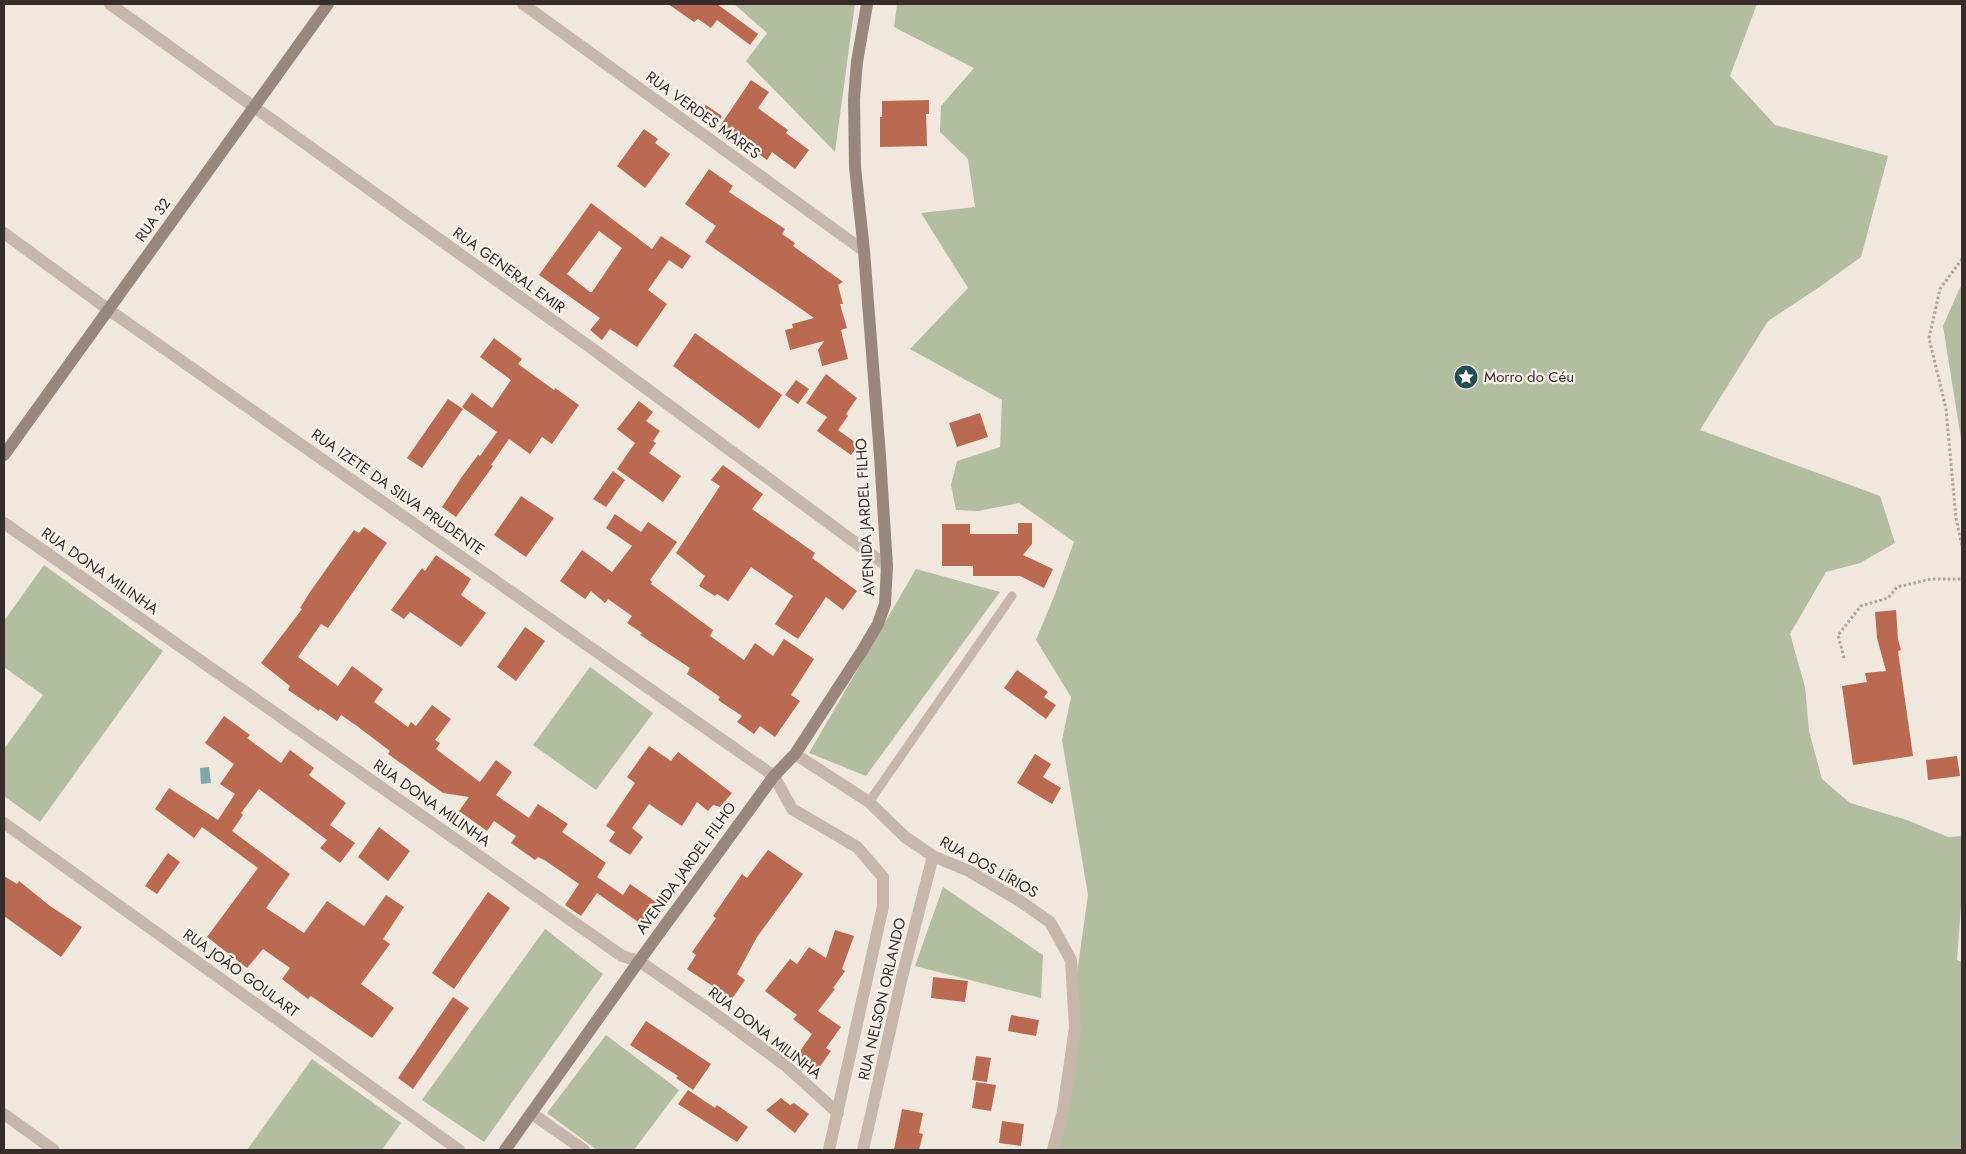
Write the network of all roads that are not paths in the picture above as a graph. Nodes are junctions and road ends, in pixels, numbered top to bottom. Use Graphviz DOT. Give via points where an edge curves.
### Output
graph roads {
  1 [pos="110,4"];
  2 [pos="328,4"];
  3 [pos="523,4"];
  4 [pos="867,4"];
  5 [pos="254,107"];
  6 [pos="4,233"];
  7 [pos="864,251"];
  8 [pos="109,310"];
  9 [pos="4,455"];
  10 [pos="4,523"];
  11 [pos="887,566"];
  12 [pos="1012,596"];
  13 [pos="795,754"];
  14 [pos="774,776"];
  15 [pos="869,802"];
  16 [pos="4,823"];
  17 [pos="933,856"];
  18 [pos="639,961"];
  19 [pos="838,1113"];
  20 [pos="4,1114"];
  21 [pos="531,1114"];
  22 [pos="54,1150"];
  23 [pos="459,1150"];
  24 [pos="505,1150"];
  25 [pos="584,1150"];
  26 [pos="829,1150"];
  27 [pos="863,1150"];
  28 [pos="1054,1150"];
  1 -- 5 [label="street, RUA GENERAL EMIR"];
  2 -- 5 [label="main road, RUA 32"];
  3 -- 7 [label="street, RUA VERDES MARES"];
  4 -- 7 [label="main road, AVENIDA JARDEL FILHO" via="854,99 855,168"];
  5 -- 8 [label="main road, RUA 32"];
  5 -- 11 [label="street, RUA GENERAL EMIR" via="590,347"];
  6 -- 8 [label="street, RUA IZETE DA SILVA PRUDENTE"];
  7 -- 11 [label="main road, AVENIDA JARDEL FILHO"];
  8 -- 9 [label="main road, RUA 32"];
  8 -- 14 [label="street, RUA IZETE DA SILVA PRUDENTE"];
  10 -- 18 [label="street, RUA DONA MILINHA" via="622,956"];
  11 -- 13 [label="main road, AVENIDA JARDEL FILHO" via="886,604 878,624"];
  12 -- 15 [label="lane"];
  13 -- 14 [label="main road, AVENIDA JARDEL FILHO"];
  13 -- 15 [label="street, RUA DOS LÍRIOS"];
  14 -- 18 [label="main road, AVENIDA JARDEL FILHO"];
  14 -- 19 [label="street, RUA NELSON ORLANDO" via="792,809 857,848 883,877 883,906"];
  15 -- 17 [label="street, RUA DOS LÍRIOS" via="905,837"];
  16 -- 23 [label="street, RUA JOÃO GOULART"];
  17 -- 27 [label="street, RUA NELSON ORLANDO"];
  17 -- 28 [label="street, RUA DOS LÍRIOS" via="969,871 1020,900 1050,922 1071,960 1075,1028"];
  18 -- 19 [label="street, RUA DONA MILINHA" via="786,1066"];
  18 -- 21 [label="main road, AVENIDA JARDEL FILHO"];
  19 -- 26 [label="street, RUA NELSON ORLANDO"];
  20 -- 22 [label="street"];
  21 -- 24 [label="main road, AVENIDA JARDEL FILHO"];
  21 -- 25 [label="street"];
}
